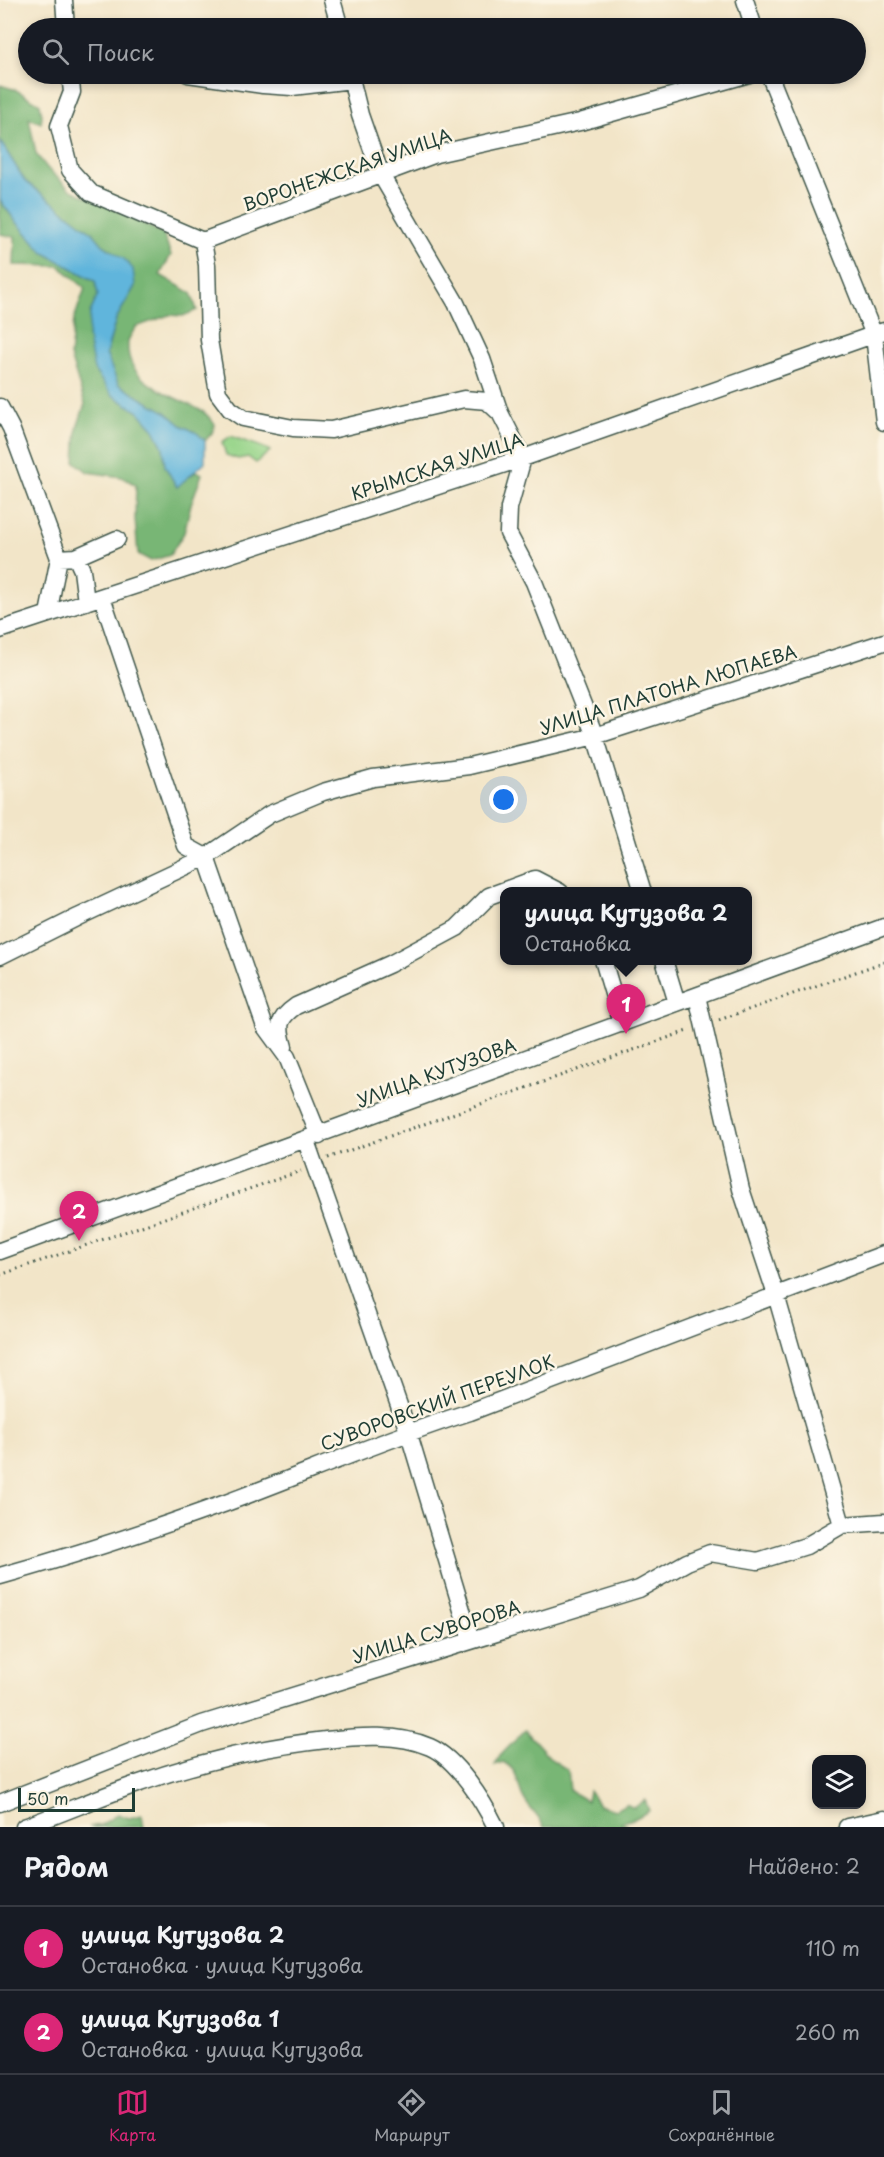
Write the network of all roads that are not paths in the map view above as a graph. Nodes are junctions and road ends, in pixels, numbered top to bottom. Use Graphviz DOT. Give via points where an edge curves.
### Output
graph roads {
  1 [pos="64,0"];
  2 [pos="332,0"];
  3 [pos="745,0"];
  4 [pos="65,18"];
  5 [pos="337,18"];
  6 [pos="751,18"];
  7 [pos="71,84"];
  8 [pos="256,84"];
  9 [pos="310,84"];
  10 [pos="353,84"];
  11 [pos="714,84"];
  12 [pos="773,84"];
  13 [pos="381,175"];
  14 [pos="203,241"];
  15 [pos="879,333"];
  16 [pos="0,407"];
  17 [pos="500,412"];
  18 [pos="884,422"];
  19 [pos="524,458"];
  20 [pos="117,539"];
  21 [pos="76,557"];
  22 [pos="59,558"];
  23 [pos="102,597"];
  24 [pos="86,602"];
  25 [pos="48,614"];
  26 [pos="0,630"];
  27 [pos="884,642"];
  28 [pos="595,736"];
  29 [pos="206,857"];
  30 [pos="513,887"];
  31 [pos="552,887"];
  32 [pos="642,887"];
  33 [pos="500,892"];
  34 [pos="884,927"];
  35 [pos="0,956"];
  36 [pos="604,965"];
  37 [pos="666,965"];
  38 [pos="697,996"];
  39 [pos="677,1003"];
  40 [pos="622,1024"];
  41 [pos="287,1057"];
  42 [pos="313,1138"];
  43 [pos="0,1251"];
  44 [pos="884,1254"];
  45 [pos="776,1295"];
  46 [pos="408,1431"];
  47 [pos="884,1522"];
  48 [pos="842,1525"];
  49 [pos="0,1576"];
  50 [pos="471,1640"];
  51 [pos="0,1803"];
  52 [pos="884,1819"];
  53 [pos="24,1827"];
  54 [pos="495,1827"];
  55 [pos="847,1827"];
  1 -- 4 [label="street"];
  2 -- 5 [label="street"];
  3 -- 6 [label="street"];
  7 -- 14 [label="street" via="72,92 59,126 70,171 91,193"];
  8 -- 9 [label="street"];
  10 -- 13 [label="street"];
  11 -- 13 [label="street, ВОРОНЕЖСКАЯ УЛИЦА" via="580,122 436,154"];
  12 -- 15 [label="street"];
  13 -- 14 [label="street, ВОРОНЕЖСКАЯ УЛИЦА"];
  13 -- 17 [label="street" via="456,303"];
  14 -- 17 [label="street" via="209,339 218,393 230,410 243,418 293,429 331,430 464,399 487,401"];
  15 -- 18 [label="street"];
  15 -- 19 [label="street, КРЫМСКАЯ УЛИЦА"];
  16 -- 22 [label="street"];
  17 -- 19 [label="street"];
  19 -- 23 [label="street, КРЫМСКАЯ УЛИЦА"];
  19 -- 28 [label="street" via="509,508 508,533 534,582"];
  20 -- 21 [label="street"];
  21 -- 22 [label="street"];
  21 -- 24 [label="street" via="82,570"];
  22 -- 25 [label="street"];
  23 -- 24 [label="street, КРЫМСКАЯ УЛИЦА"];
  23 -- 29 [label="street" via="186,846"];
  24 -- 25 [label="street, КРЫМСКАЯ УЛИЦА"];
  25 -- 26 [label="street, КРЫМСКАЯ УЛИЦА"];
  27 -- 28 [label="street, УЛИЦА ПЛАТОНА ЛЮПАЕВА"];
  28 -- 29 [label="street, УЛИЦА ПЛАТОНА ЛЮПАЕВА" via="469,766 373,778 323,792 270,814"];
  28 -- 32 [label="street"];
  29 -- 35 [label="street, УЛИЦА ПЛАТОНА ЛЮПАЕВА"];
  29 -- 41 [label="street" via="265,1027"];
  30 -- 31 [label="street" via="535,879"];
  33 -- 41 [label="street" via="489,896 457,928 284,1015 279,1028"];
  34 -- 38 [label="street, УЛИЦА КУТУЗОВА"];
  36 -- 40 [label="street"];
  37 -- 39 [label="street"];
  38 -- 39 [label="street, УЛИЦА КУТУЗОВА"];
  38 -- 45 [label="street" via="741,1189"];
  39 -- 40 [label="street, УЛИЦА КУТУЗОВА"];
  40 -- 42 [label="street, УЛИЦА КУТУЗОВА"];
  41 -- 42 [label="street"];
  42 -- 43 [label="street, УЛИЦА КУТУЗОВА"];
  42 -- 46 [label="street" via="314,1163"];
  44 -- 45 [label="street, СУВОРОВСКИЙ ПЕРЕУЛОК"];
  45 -- 46 [label="street, СУВОРОВСКИЙ ПЕРЕУЛОК" via="470,1412"];
  45 -- 48 [label="street"];
  46 -- 49 [label="street, СУВОРОВСКИЙ ПЕРЕУЛОК" via="225,1503"];
  46 -- 50 [label="street"];
  47 -- 48 [label="street, УЛИЦА СУВОРОВА"];
  48 -- 50 [label="street, УЛИЦА СУВОРОВА" via="806,1546 758,1561 710,1553 639,1589"];
  50 -- 51 [label="street, УЛИЦА СУВОРОВА" via="202,1724"];
  52 -- 55 [label="street"];
  53 -- 54 [label="street" via="133,1785 194,1767 352,1737 398,1738 431,1747 459,1769"];
}
